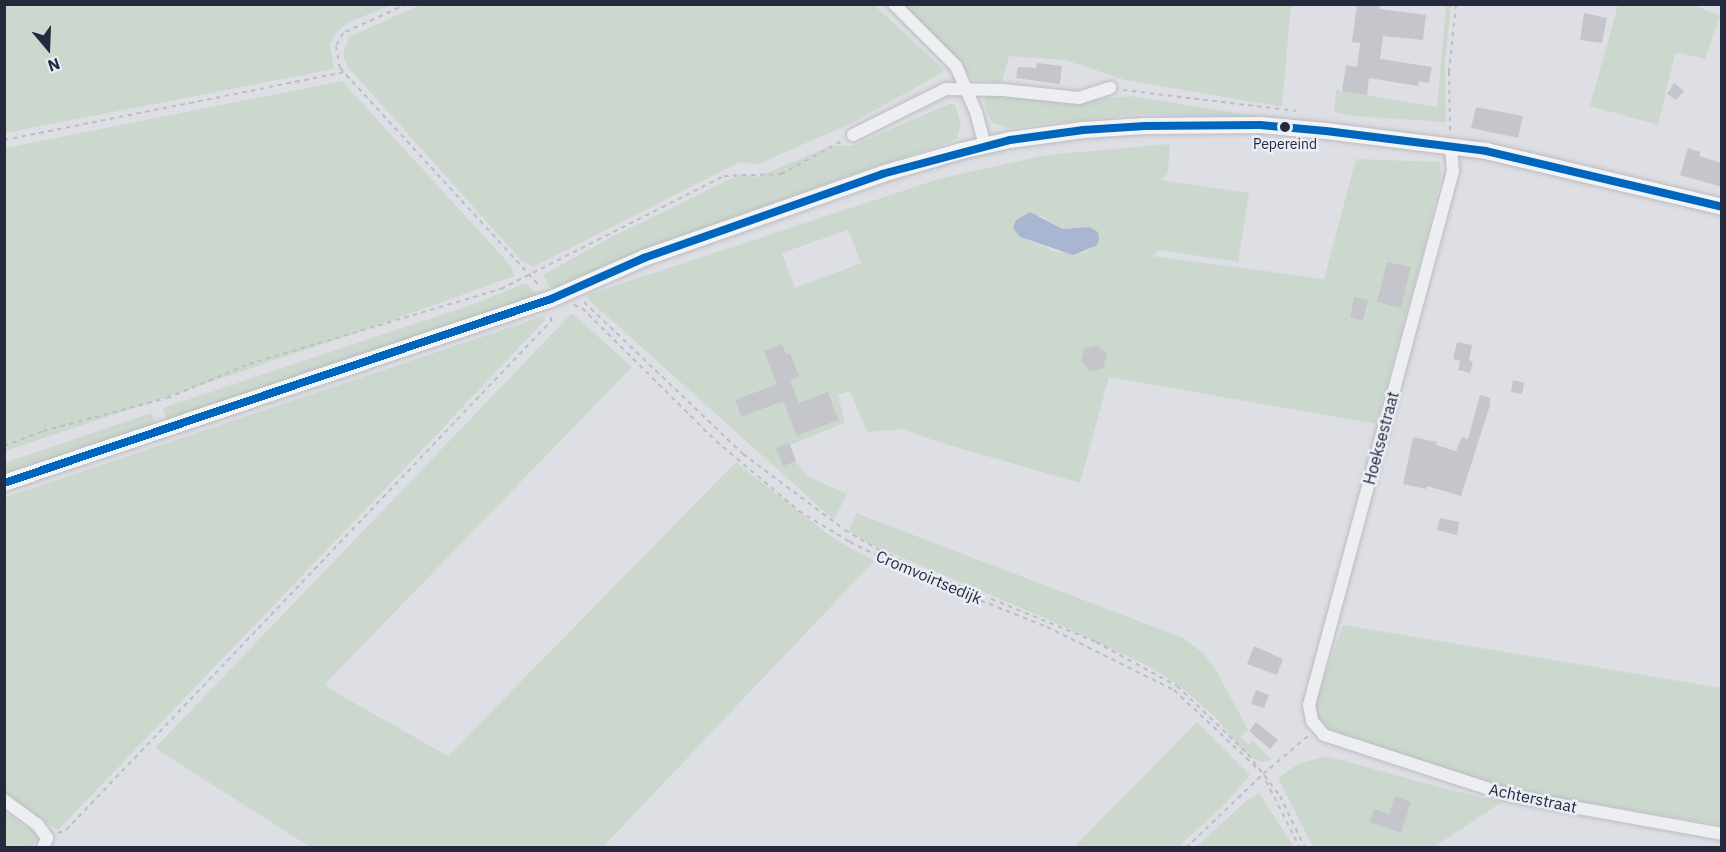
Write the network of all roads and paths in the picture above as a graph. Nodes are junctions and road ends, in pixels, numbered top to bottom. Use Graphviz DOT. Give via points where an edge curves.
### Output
graph roads {
  1 [pos="407,4"];
  2 [pos="894,4"];
  3 [pos="1456,4"];
  4 [pos="343,72"];
  5 [pos="967,88"];
  6 [pos="1110,88"];
  7 [pos="853,135"];
  8 [pos="4,140"];
  9 [pos="1450,145"];
  10 [pos="985,146"];
  11 [pos="1722,207"];
  12 [pos="529,275"];
  13 [pos="551,299"];
  14 [pos="581,299"];
  15 [pos="4,446"];
  16 [pos="4,483"];
  17 [pos="1317,729"];
  18 [pos="1263,774"];
  19 [pos="4,800"];
  20 [pos="1722,834"];
  21 [pos="45,843"];
  22 [pos="1186,848"];
  23 [pos="1300,848"];
  24 [pos="1305,848"];
  1 -- 4 [label="path" via="343,33 336,46"];
  2 -- 5 [label="street" via="956,66"];
  3 -- 9 [label="path" via="1449,72"];
  4 -- 8 [label="path"];
  4 -- 12 [label="path"];
  5 -- 6 [label="street" via="1079,98"];
  5 -- 7 [label="street" via="946,88"];
  5 -- 10 [label="street"];
  7 -- 12 [label="path" via="781,174 724,176"];
  9 -- 10 [label="main road" via="1260,125 1083,130"];
  9 -- 11 [label="main road"];
  9 -- 17 [label="street, Hoeksestraat" via="1453,171 1309,705 1308,712"];
  10 -- 13 [label="main road" via="882,174 644,258"];
  12 -- 15 [label="path" via="501,289 249,364 167,398 43,431"];
  13 -- 16 [label="main road"];
  13 -- 18 [label="path, Cromvoirtsedijk" via="582,308 716,441 799,511 914,574 1047,627 1174,690"];
  13 -- 21 [label="path" via="551,321 66,830"];
  14 -- 18 [label="path" via="743,453 845,530 933,575 1096,642 1177,686 1248,754"];
  17 -- 18 [label="path"];
  17 -- 20 [label="street, Achterstraat" via="1324,735 1511,796"];
  18 -- 22 [label="path"];
  18 -- 23 [label="path, Cromvoirtsedijk"];
  18 -- 24 [label="path" via="1280,796"];
  19 -- 21 [label="street" via="38,825"];
}
